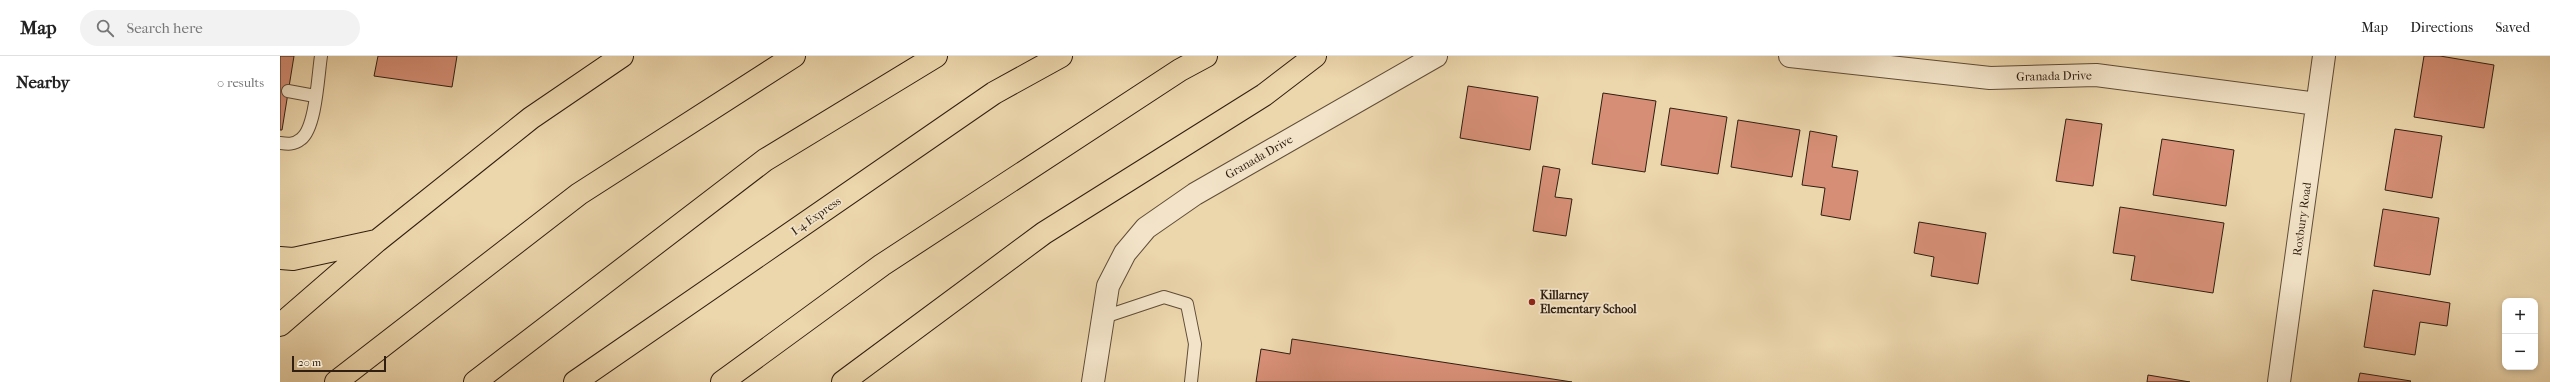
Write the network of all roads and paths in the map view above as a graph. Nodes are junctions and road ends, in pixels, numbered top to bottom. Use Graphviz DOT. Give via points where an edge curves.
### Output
graph roads {
  1 [pos="321,56"];
  2 [pos="622,56"];
  3 [pos="794,56"];
  4 [pos="936,56"];
  5 [pos="1061,56"];
  6 [pos="1206,56"];
  7 [pos="1315,56"];
  8 [pos="1436,56"];
  9 [pos="1790,56"];
  10 [pos="2324,56"];
  11 [pos="1825,58"];
  12 [pos="288,91"];
  13 [pos="315,96"];
  14 [pos="2317,104"];
  15 [pos="280,143"];
  16 [pos="377,241"];
  17 [pos="280,258"];
  18 [pos="1104,317"];
  19 [pos="280,325"];
  20 [pos="336,382"];
  21 [pos="475,382"];
  22 [pos="575,382"];
  23 [pos="722,382"];
  24 [pos="843,382"];
  25 [pos="1094,382"];
  26 [pos="1192,382"];
  27 [pos="2279,382"];
  1 -- 13 [label="lane"];
  2 -- 16 [label="highway" via="531,118"];
  3 -- 20 [label="highway" via="580,194"];
  4 -- 21 [label="highway" via="765,160"];
  5 -- 22 [label="highway, I-4 Express" via="994,93"];
  6 -- 23 [label="highway" via="1180,70 882,265"];
  7 -- 24 [label="highway" via="1264,95 1044,233"];
  8 -- 18 [label="street, Granada Drive" via="1170,210 1146,228 1125,253 1108,286"];
  9 -- 11 [label="street, Granada Drive"];
  10 -- 14 [label="street, Roxbury Road"];
  11 -- 14 [label="street, Granada Drive" via="1990,78 2096,75"];
  12 -- 13 [label="lane"];
  13 -- 15 [label="lane" via="310,126 301,139 290,144"];
  14 -- 27 [label="street, Roxbury Road"];
  16 -- 17 [label="highway" via="293,259"];
  16 -- 19 [label="highway"];
  18 -- 25 [label="street, Granada Drive"];
  18 -- 26 [label="lane" via="1164,297 1188,304 1195,344"];
}
